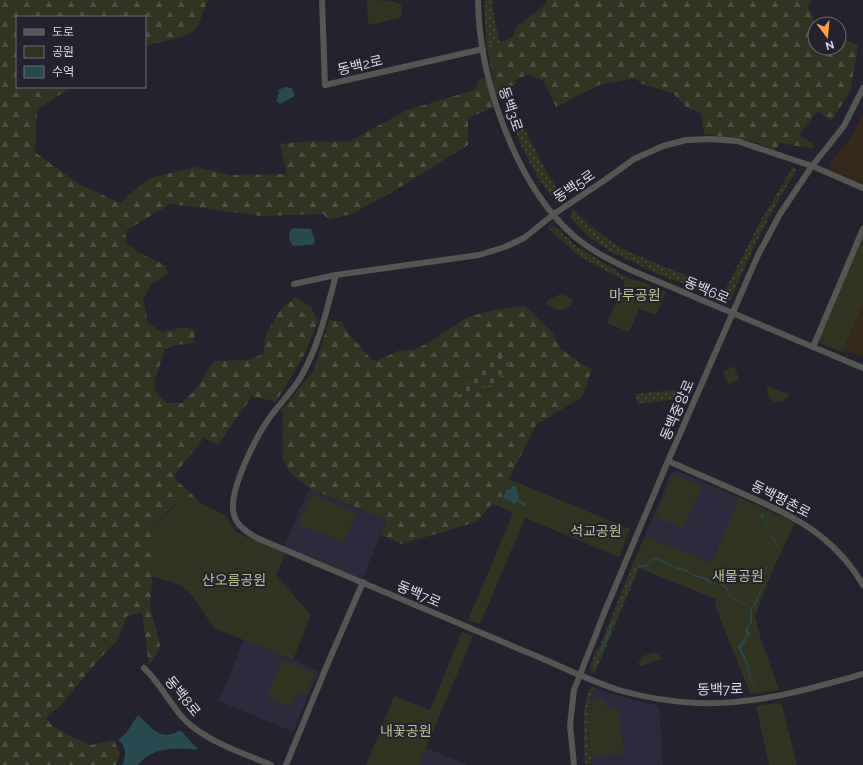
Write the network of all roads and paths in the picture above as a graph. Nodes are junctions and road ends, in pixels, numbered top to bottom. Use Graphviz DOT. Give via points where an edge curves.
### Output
graph roads {
  1 [pos="322,0"];
  2 [pos="478,0"];
  3 [pos="483,49"];
  4 [pos="863,88"];
  5 [pos="812,166"];
  6 [pos="863,188"];
  7 [pos="554,214"];
  8 [pos="863,229"];
  9 [pos="336,275"];
  10 [pos="294,284"];
  11 [pos="733,314"];
  12 [pos="813,346"];
  13 [pos="863,368"];
  14 [pos="668,461"];
  15 [pos="363,582"];
  16 [pos="863,585"];
  17 [pos="144,668"];
  18 [pos="580,674"];
  19 [pos="863,674"];
  20 [pos="270,765"];
  21 [pos="286,765"];
  22 [pos="574,765"];
  1 -- 3 [label="street, 동백2로" via="325,86"];
  2 -- 3 [label="street, 동백3로"];
  3 -- 7 [label="street, 동백3로" via="490,85 503,126 520,164"];
  4 -- 5 [label="street, 동백중앙로" via="844,126"];
  5 -- 6 [label="street, 동백5로"];
  5 -- 7 [label="street, 동백5로" via="737,141 711,138 686,140 663,146 634,159"];
  5 -- 11 [label="street, 동백중앙로" via="780,214 753,266"];
  7 -- 9 [label="street, 동백5로" via="524,238 494,251"];
  7 -- 11 [label="street, 동백6로" via="574,236 599,254"];
  8 -- 12 [label="street"];
  9 -- 10 [label="street, 동백5로"];
  9 -- 15 [label="street, 동백7로" via="315,349 292,392 272,415 251,448 235,494 233,513 246,532 255,537"];
  11 -- 12 [label="street, 동백6로"];
  11 -- 14 [label="street, 동백중앙로"];
  12 -- 13 [label="street, 동백6로"];
  14 -- 16 [label="street, 동백평촌로" via="771,506 805,524 839,552"];
  14 -- 18 [label="street, 동백중앙로"];
  15 -- 18 [label="street, 동백7로"];
  15 -- 21 [label="street"];
  17 -- 20 [label="street, 동백8로" via="179,713 198,732"];
  18 -- 19 [label="street, 동백7로" via="621,690 649,697 717,703 808,690"];
  18 -- 22 [label="street, 동백중앙로" via="574,690 570,724"];
}
